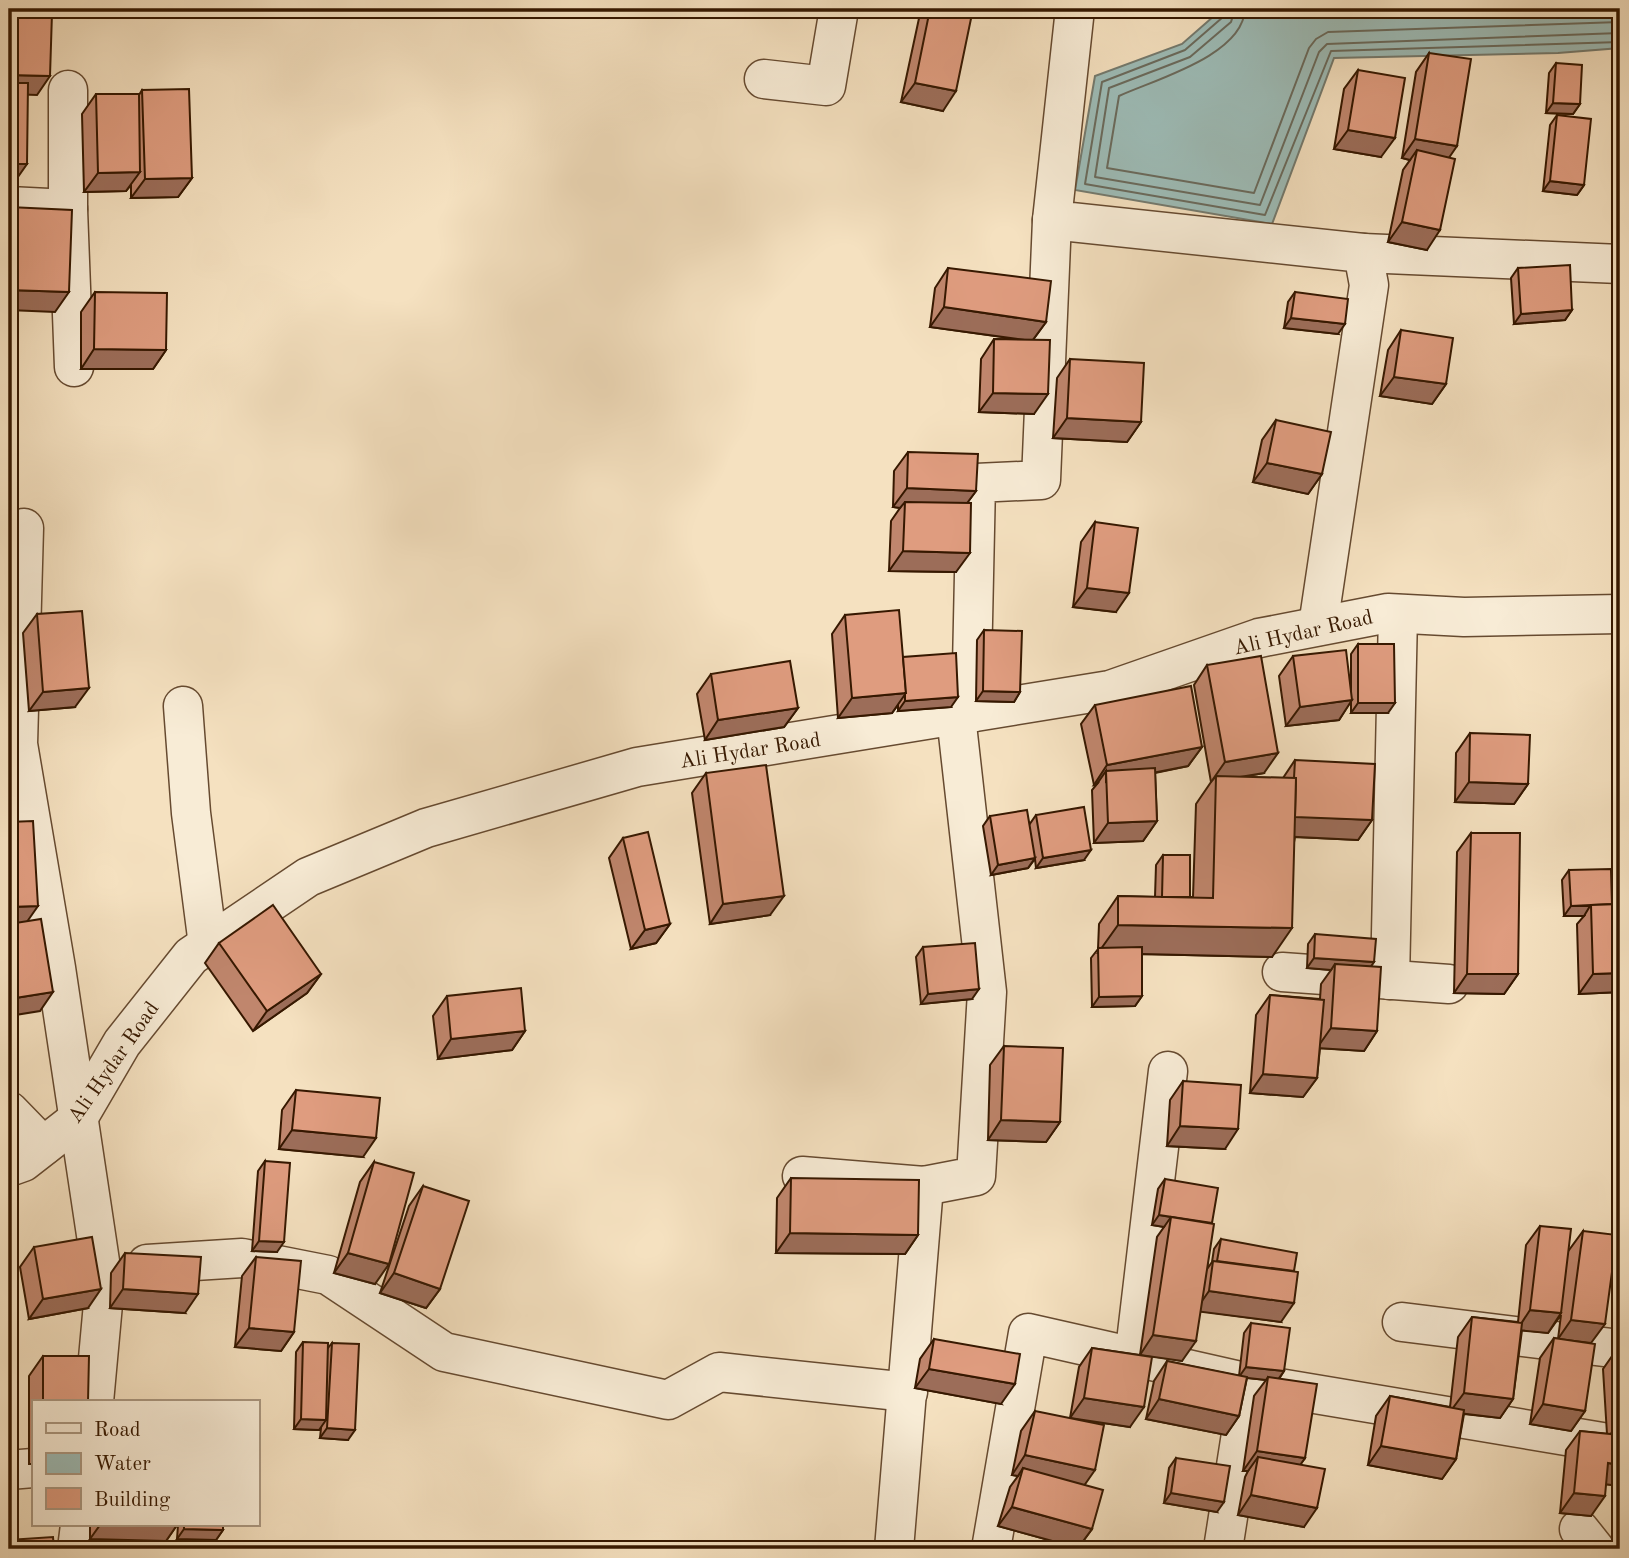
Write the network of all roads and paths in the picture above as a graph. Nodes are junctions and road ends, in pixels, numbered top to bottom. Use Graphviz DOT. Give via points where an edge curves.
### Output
graph roads {
  1 [pos="839,9"];
  2 [pos="1075,9"];
  3 [pos="764,79"];
  4 [pos="68,90"];
  5 [pos="9,206"];
  6 [pos="68,209"];
  7 [pos="1052,220"];
  8 [pos="1363,253"];
  9 [pos="1620,264"];
  10 [pos="74,367"];
  11 [pos="24,528"];
  12 [pos="1398,614"];
  13 [pos="1620,614"];
  14 [pos="1318,626"];
  15 [pos="183,706"];
  16 [pos="964,714"];
  17 [pos="208,945"];
  18 [pos="1282,972"];
  19 [pos="1390,980"];
  20 [pos="1449,985"];
  21 [pos="1168,1071"];
  22 [pos="9,1111"];
  23 [pos="77,1120"];
  24 [pos="43,1146"];
  25 [pos="9,1167"];
  26 [pos="802,1176"];
  27 [pos="925,1186"];
  28 [pos="101,1268"];
  29 [pos="1402,1322"];
  30 [pos="1620,1349"];
  31 [pos="1134,1359"];
  32 [pos="1249,1382"];
  33 [pos="908,1392"];
  34 [pos="94,1400"];
  35 [pos="1620,1445"];
  36 [pos="32,1468"];
  37 [pos="9,1470"];
  38 [pos="80,1526"];
  39 [pos="77,1549"];
  40 [pos="894,1549"];
  41 [pos="991,1549"];
  42 [pos="1223,1549"];
  1 -- 3 [label="street" via="826,86"];
  2 -- 7 [label="street"];
  4 -- 6 [label="street"];
  5 -- 6 [label="street"];
  6 -- 10 [label="street"];
  7 -- 8 [label="street"];
  7 -- 16 [label="street" via="1041,480 976,484"];
  8 -- 9 [label="street"];
  8 -- 14 [label="street" via="1369,285"];
  11 -- 23 [label="street" via="18,744"];
  12 -- 13 [label="street, Ali Hydar Road"];
  12 -- 14 [label="street, Ali Hydar Road"];
  12 -- 19 [label="street"];
  14 -- 16 [label="street, Ali Hydar Road" via="1259,638 1110,690"];
  15 -- 17 [label="street"];
  16 -- 17 [label="street, Ali Hydar Road" via="637,767 426,828 307,877"];
  16 -- 27 [label="street" via="987,992 976,1176"];
  17 -- 23 [label="street, Ali Hydar Road" via="191,956 122,1043"];
  18 -- 19 [label="street"];
  19 -- 20 [label="street"];
  21 -- 31 [label="street"];
  22 -- 24 [label="street"];
  23 -- 24 [label="street, Ali Hydar Road"];
  23 -- 28 [label="street"];
  24 -- 25 [label="street, Ali Hydar Road"];
  26 -- 27 [label="street"];
  27 -- 33 [label="street"];
  28 -- 33 [label="street" via="242,1258 328,1275 444,1352 668,1400 719,1372"];
  28 -- 34 [label="street" via="103,1304"];
  29 -- 30 [label="street"];
  31 -- 32 [label="street"];
  31 -- 41 [label="street" via="1028,1333"];
  32 -- 35 [label="street"];
  32 -- 42 [label="street"];
  33 -- 40 [label="street"];
  36 -- 37 [label="street"];
  38 -- 39 [label="street"];
}
